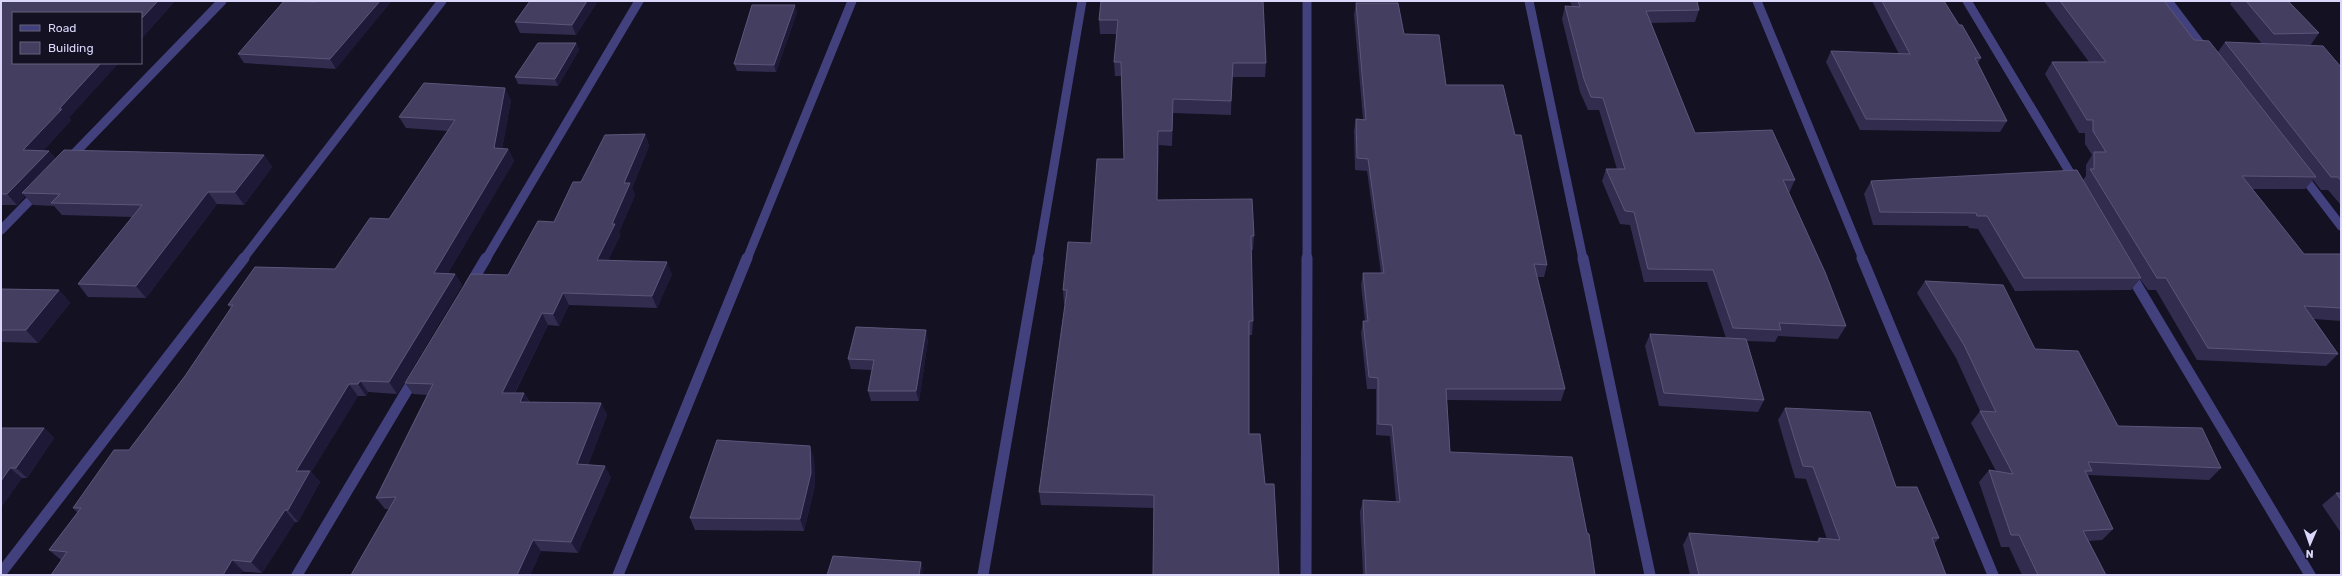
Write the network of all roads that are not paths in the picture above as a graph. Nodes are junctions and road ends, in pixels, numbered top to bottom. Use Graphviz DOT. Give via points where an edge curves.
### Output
graph roads {
  1 [pos="222,1"];
  2 [pos="442,1"];
  3 [pos="639,1"];
  4 [pos="852,1"];
  5 [pos="1082,1"];
  6 [pos="1307,1"];
  7 [pos="1530,1"];
  8 [pos="1757,1"];
  9 [pos="1967,1"];
  10 [pos="2168,1"];
  11 [pos="2211,57"];
  12 [pos="62,167"];
  13 [pos="2298,170"];
  14 [pos="45,184"];
  15 [pos="2080,191"];
  16 [pos="2341,226"];
  17 [pos="1,230"];
  18 [pos="2125,265"];
  19 [pos="464,295"];
  20 [pos="420,370"];
  21 [pos="1,573"];
  22 [pos="298,575"];
  23 [pos="618,575"];
  24 [pos="983,575"];
  25 [pos="1306,575"];
  26 [pos="1650,575"];
  27 [pos="1993,575"];
  28 [pos="2310,575"];
  1 -- 12 [label="street"];
  2 -- 21 [label="street"];
  3 -- 19 [label="street"];
  4 -- 23 [label="street"];
  5 -- 24 [label="street"];
  6 -- 25 [label="street"];
  7 -- 26 [label="street"];
  8 -- 27 [label="street"];
  9 -- 15 [label="street"];
  10 -- 11 [label="street"];
  13 -- 16 [label="street"];
  14 -- 17 [label="street"];
  18 -- 28 [label="street"];
  20 -- 22 [label="street"];
}
